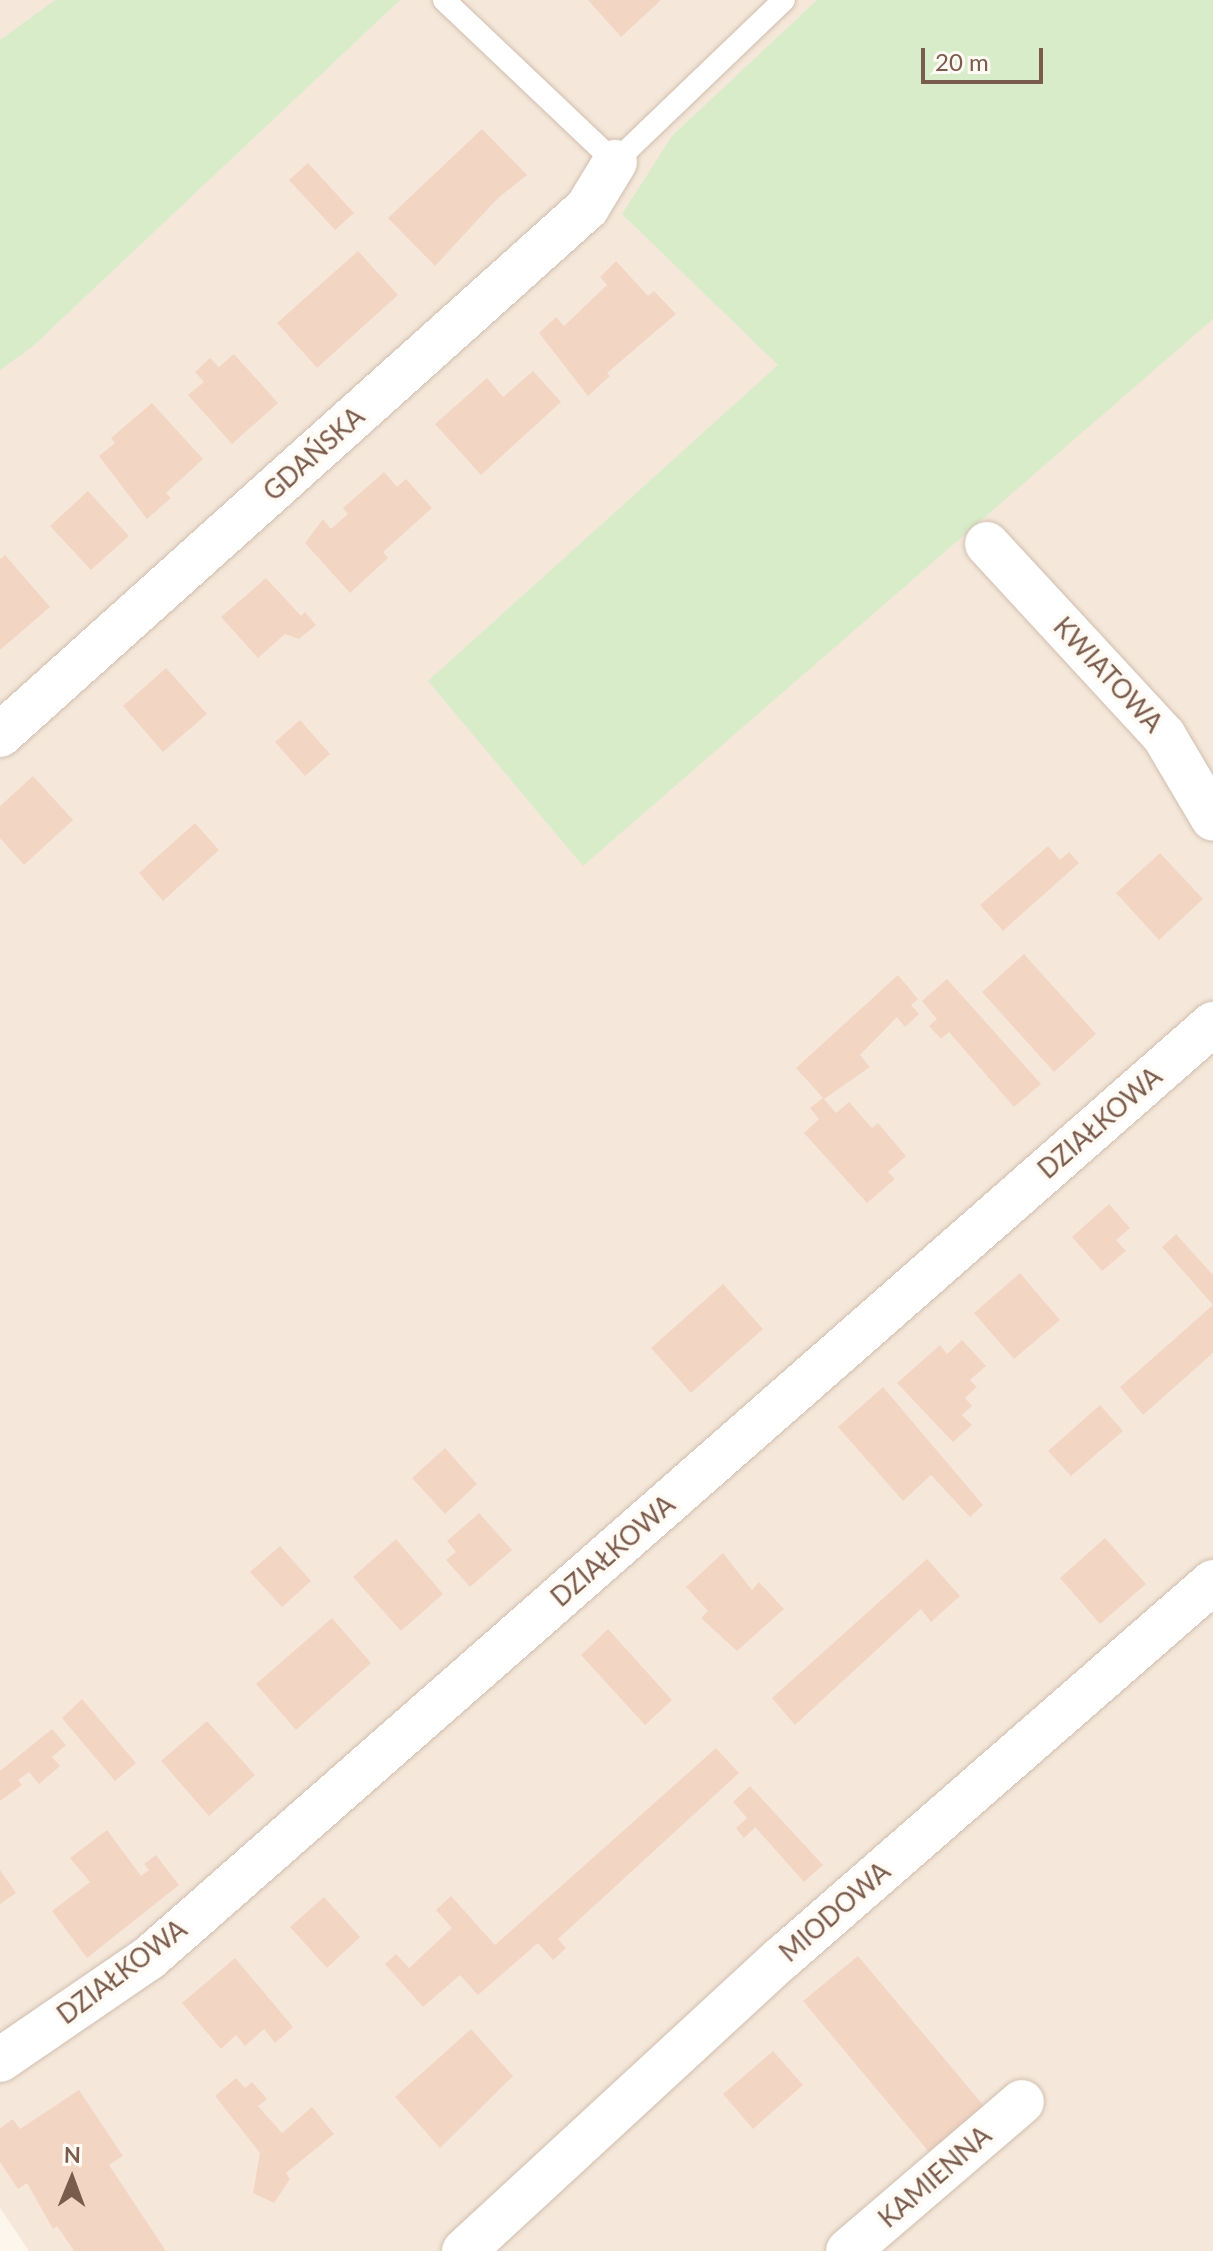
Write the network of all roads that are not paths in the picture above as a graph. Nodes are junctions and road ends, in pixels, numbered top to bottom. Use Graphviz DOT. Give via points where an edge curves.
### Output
graph roads {
  1 [pos="444,0"];
  2 [pos="784,0"];
  3 [pos="615,162"];
  4 [pos="987,544"];
  5 [pos="0,735"];
  6 [pos="1213,819"];
  7 [pos="1213,1024"];
  8 [pos="1213,1582"];
  9 [pos="0,2060"];
  10 [pos="1022,2102"];
  11 [pos="464,2251"];
  12 [pos="848,2251"];
  1 -- 3 [label="lane"];
  2 -- 3 [label="lane"];
  3 -- 5 [label="street, GDAŃSKA" via="587,208"];
  4 -- 6 [label="street, KWIATOWA" via="1164,736"];
  7 -- 9 [label="street, DZIAŁKOWA" via="149,1958"];
  8 -- 11 [label="street, MIODOWA" via="782,1958"];
  10 -- 12 [label="street, KAMIENNA"];
}
